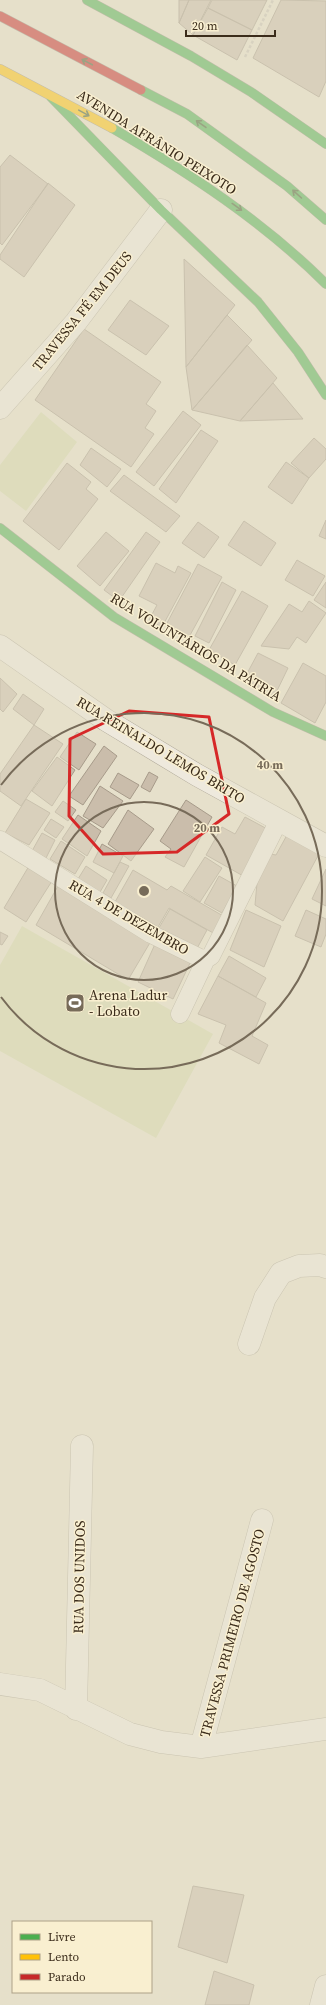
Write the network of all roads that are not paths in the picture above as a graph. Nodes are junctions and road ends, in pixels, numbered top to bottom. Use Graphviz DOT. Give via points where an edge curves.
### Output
graph roads {
  1 [pos="87,0"];
  2 [pos="0,16"];
  3 [pos="0,69"];
  4 [pos="44,90"];
  5 [pos="326,144"];
  6 [pos="161,210"];
  7 [pos="326,220"];
  8 [pos="326,284"];
  9 [pos="326,395"];
  10 [pos="0,408"];
  11 [pos="0,528"];
  12 [pos="0,646"];
  13 [pos="326,736"];
  14 [pos="279,820"];
  15 [pos="0,840"];
  16 [pos="326,846"];
  17 [pos="206,959"];
  18 [pos="180,1014"];
  19 [pos="326,1267"];
  20 [pos="248,1344"];
  21 [pos="82,1446"];
  22 [pos="262,1520"];
  23 [pos="0,1684"];
  24 [pos="76,1709"];
  25 [pos="326,1730"];
  26 [pos="201,1747"];
  27 [pos="326,1986"];
  28 [pos="321,2005"];
  1 -- 5 [label="street" via="191,56"];
  7 -- 2 [label="street, one-way" via="288,186 187,114"];
  3 -- 4 [label="street, AVENIDA AFRÂNIO PEIXOTO"];
  4 -- 6 [label="street"];
  4 -- 8 [label="street, AVENIDA AFRÂNIO PEIXOTO, one-way" via="205,185 274,234"];
  6 -- 9 [label="street" via="258,302 298,352"];
  6 -- 10 [label="street, TRAVESSA FÉ EM DEUS" via="76,322"];
  11 -- 13 [label="street, RUA VOLUNTÁRIOS DA PÁTRIA" via="114,617 274,712"];
  12 -- 14 [label="street, RUA REINALDO LEMOS BRITO" via="106,720 197,775"];
  14 -- 16 [label="street, RUA REINALDO LEMOS BRITO"];
  14 -- 17 [label="lane, RUA 4 DE DEZEMBRO" via="211,956"];
  15 -- 17 [label="lane, RUA 4 DE DEZEMBRO" via="151,934"];
  17 -- 18 [label="lane"];
  19 -- 20 [label="street" via="299,1266 281,1273 266,1298"];
  21 -- 24 [label="street, RUA DOS UNIDOS"];
  22 -- 26 [label="street, TRAVESSA PRIMEIRO DE AGOSTO"];
  23 -- 24 [label="street" via="40,1690"];
  24 -- 26 [label="street" via="130,1734 161,1742"];
  25 -- 26 [label="street"];
  27 -- 28 [label="street"];
}
